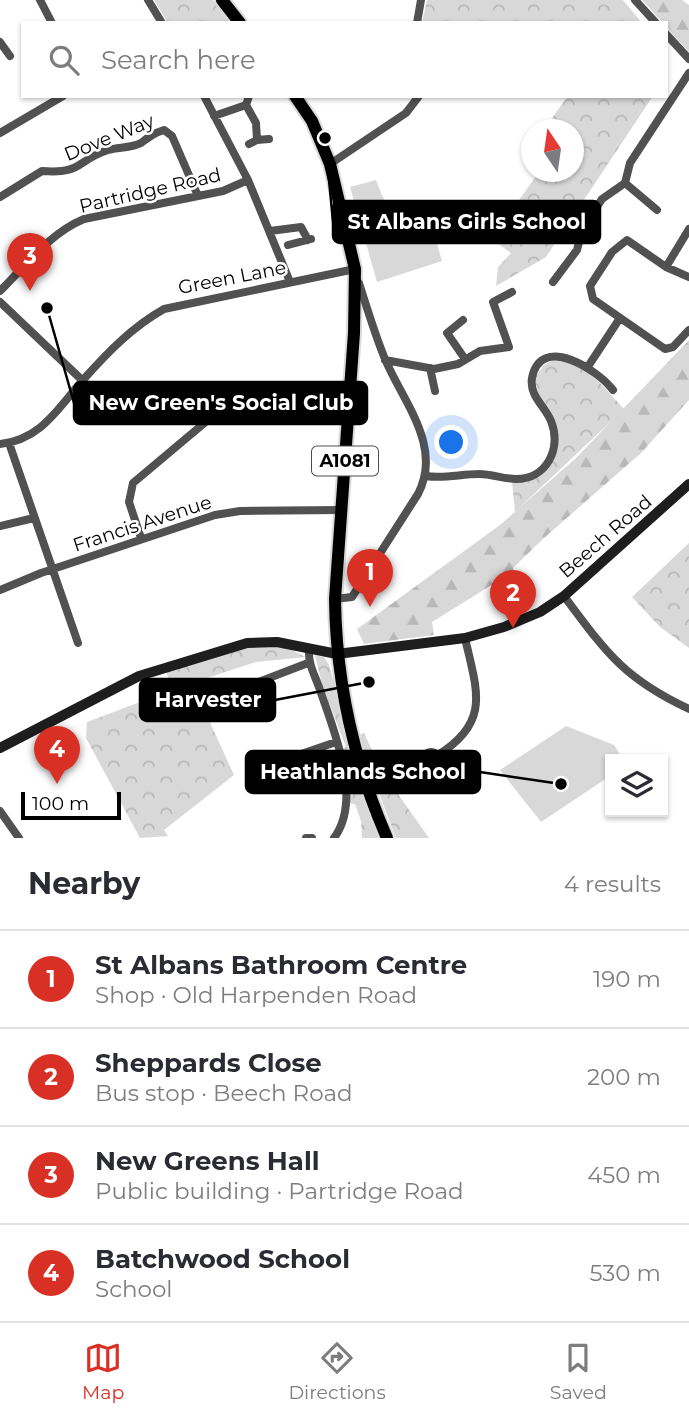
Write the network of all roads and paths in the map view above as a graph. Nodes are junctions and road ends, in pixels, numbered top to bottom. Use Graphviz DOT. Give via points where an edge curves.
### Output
graph roads {
  1 [pos="40,0"];
  2 [pos="148,0"];
  3 [pos="222,0"];
  4 [pos="421,0"];
  5 [pos="635,0"];
  6 [pos="51,21"];
  7 [pos="161,21"];
  8 [pos="238,21"];
  9 [pos="417,21"];
  10 [pos="654,21"];
  11 [pos="668,36"];
  12 [pos="0,42"];
  13 [pos="10,56"];
  14 [pos="689,59"];
  15 [pos="689,73"];
  16 [pos="60,98"];
  17 [pos="205,98"];
  18 [pos="296,98"];
  19 [pos="417,98"];
  20 [pos="248,101"];
  21 [pos="214,116"];
  22 [pos="0,133"];
  23 [pos="269,139"];
  24 [pos="330,164"];
  25 [pos="248,180"];
  26 [pos="625,183"];
  27 [pos="198,196"];
  28 [pos="0,197"];
  29 [pos="657,210"];
  30 [pos="309,229"];
  31 [pos="689,229"];
  32 [pos="270,231"];
  33 [pos="311,241"];
  34 [pos="288,245"];
  35 [pos="666,267"];
  36 [pos="355,269"];
  37 [pos="689,277"];
  38 [pos="290,282"];
  39 [pos="552,282"];
  40 [pos="359,283"];
  41 [pos="0,291"];
  42 [pos="512,292"];
  43 [pos="0,302"];
  44 [pos="621,318"];
  45 [pos="463,320"];
  46 [pos="689,330"];
  47 [pos="465,359"];
  48 [pos="385,360"];
  49 [pos="430,368"];
  50 [pos="587,368"];
  51 [pos="83,380"];
  52 [pos="613,390"];
  53 [pos="435,391"];
  54 [pos="249,398"];
  55 [pos="5,443"];
  56 [pos="426,476"];
  57 [pos="689,484"];
  58 [pos="341,510"];
  59 [pos="34,518"];
  60 [pos="0,526"];
  61 [pos="141,538"];
  62 [pos="53,569"];
  63 [pos="0,590"];
  64 [pos="564,596"];
  65 [pos="335,599"];
  66 [pos="465,638"];
  67 [pos="78,643"];
  68 [pos="309,649"];
  69 [pos="337,654"];
  70 [pos="308,663"];
  71 [pos="238,690"];
  72 [pos="689,709"];
  73 [pos="336,743"];
  74 [pos="0,748"];
  75 [pos="298,755"];
  76 [pos="438,755"];
  77 [pos="0,811"];
  78 [pos="19,838"];
  79 [pos="306,838"];
  80 [pos="312,838"];
  81 [pos="334,838"];
  82 [pos="387,838"];
  1 -- 6 [label="street"];
  2 -- 7 [label="street"];
  3 -- 8 [label="main road"];
  4 -- 9 [label="street"];
  5 -- 10 [label="street"];
  11 -- 14 [label="street"];
  12 -- 13 [label="street"];
  15 -- 26 [label="street" via="630,163"];
  16 -- 22 [label="street"];
  17 -- 21 [label="street"];
  18 -- 24 [label="main road, A1081"];
  19 -- 24 [label="street" via="406,113"];
  20 -- 21 [label="street"];
  20 -- 23 [label="street" via="256,123 253,142"];
  21 -- 25 [label="street"];
  24 -- 36 [label="main road, A1081"];
  25 -- 27 [label="street, Partridge Road"];
  25 -- 32 [label="street"];
  26 -- 29 [label="street"];
  26 -- 39 [label="street" via="603,199 583,230 577,250"];
  27 -- 28 [label="street, Dove Way" via="172,136 164,130 138,144 100,153 68,172 41,171"];
  27 -- 41 [label="street, Partridge Road" via="69,225"];
  30 -- 33 [label="street"];
  31 -- 35 [label="street"];
  32 -- 33 [label="street" via="300,228"];
  32 -- 38 [label="street"];
  33 -- 34 [label="street"];
  35 -- 37 [label="street"];
  35 -- 44 [label="street" via="627,240 612,252 590,286 593,299"];
  36 -- 38 [label="street, Green Lane"];
  36 -- 58 [label="main road, A1081"];
  38 -- 51 [label="street, Green Lane" via="164,309 140,323"];
  40 -- 48 [label="street"];
  42 -- 47 [label="street" via="489,304 509,347 480,351"];
  43 -- 51 [label="street"];
  44 -- 46 [label="street" via="665,349"];
  44 -- 50 [label="street"];
  45 -- 47 [label="street" via="447,333"];
  47 -- 49 [label="street"];
  48 -- 49 [label="street"];
  48 -- 56 [label="street" via="421,434"];
  49 -- 53 [label="street"];
  50 -- 52 [label="street"];
  50 -- 56 [label="street" via="565,357 554,358 534,373 534,394 555,435 552,457 538,473 518,479 478,474"];
  51 -- 55 [label="street, Green Lane" via="38,431"];
  54 -- 61 [label="street" via="233,399 133,483 129,502"];
  55 -- 59 [label="street"];
  56 -- 65 [label="street" via="352,597"];
  57 -- 64 [label="street, Beech Road"];
  58 -- 61 [label="street, Francis Avenue" via="240,511"];
  58 -- 65 [label="main road, A1081"];
  59 -- 60 [label="street"];
  59 -- 62 [label="street"];
  61 -- 62 [label="street, Francis Avenue"];
  62 -- 63 [label="street, Francis Avenue"];
  62 -- 67 [label="street"];
  64 -- 66 [label="street, Beech Road" via="540,612"];
  64 -- 72 [label="street" via="611,659 648,688"];
  65 -- 69 [label="main road, A1081"];
  66 -- 69 [label="street, Beech Road"];
  66 -- 76 [label="street" via="478,695 476,712 458,742"];
  68 -- 69 [label="street, Beech Road"];
  68 -- 70 [label="street"];
  68 -- 74 [label="street, Beech Road" via="255,641 139,676"];
  69 -- 82 [label="main road, A1081" via="344,705"];
  70 -- 71 [label="street"];
  70 -- 73 [label="street"];
  73 -- 75 [label="street"];
  73 -- 81 [label="street" via="346,810"];
  77 -- 78 [label="street"];
  79 -- 80 [label="street"];
}
